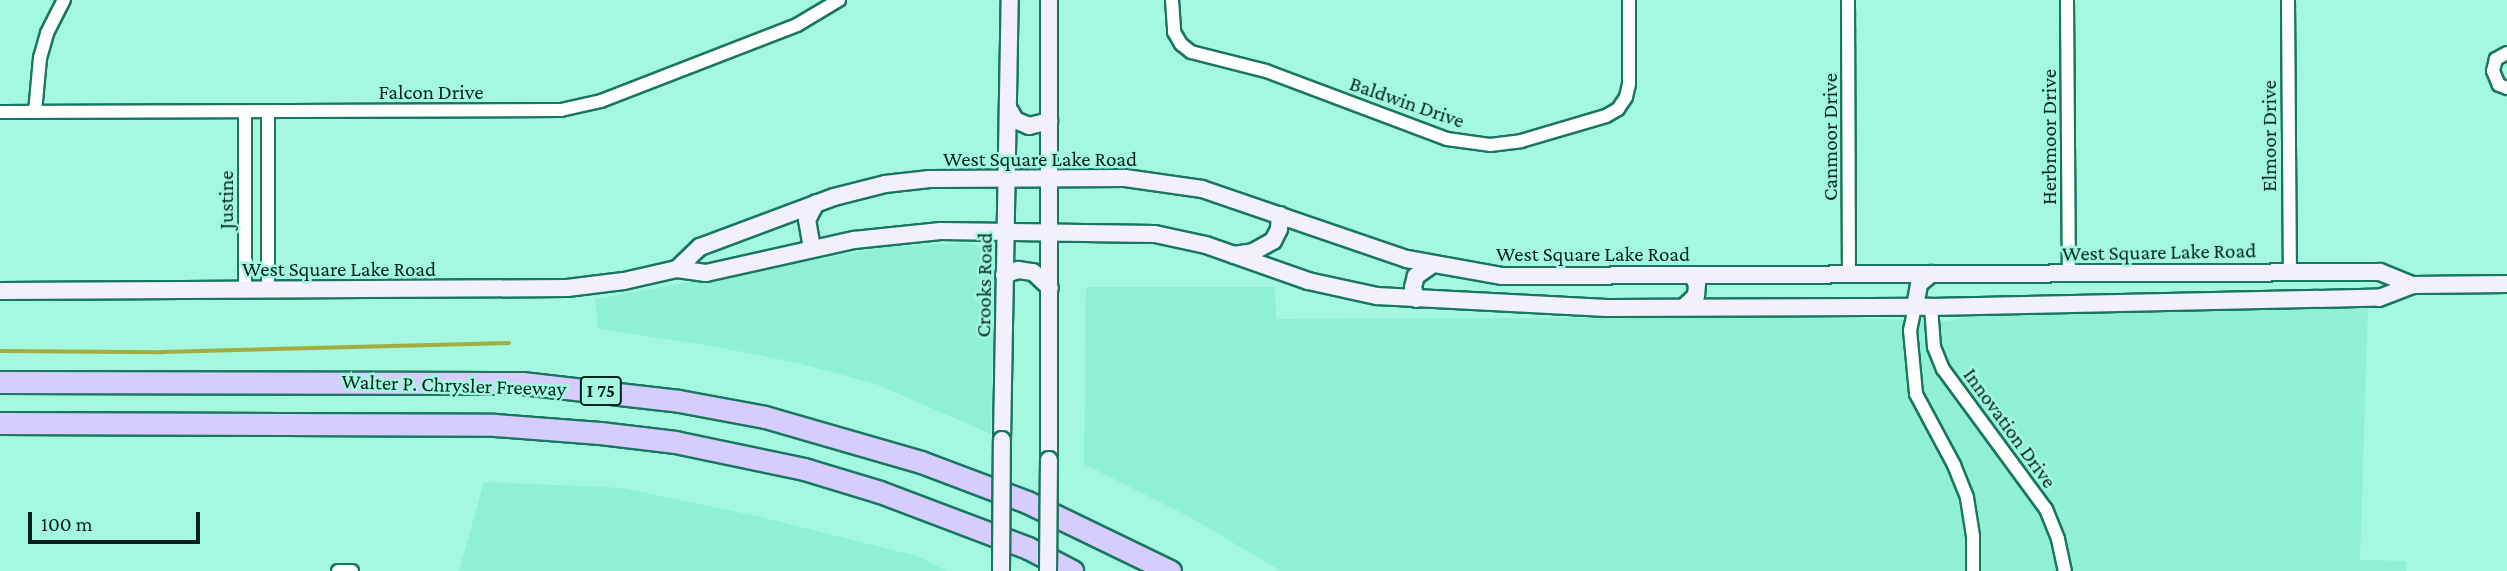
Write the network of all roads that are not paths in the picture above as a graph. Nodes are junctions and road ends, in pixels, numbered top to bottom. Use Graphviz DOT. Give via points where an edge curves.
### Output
graph roads {
  1 [pos="64,0"];
  2 [pos="839,0"];
  3 [pos="1010,0"];
  4 [pos="1049,0"];
  5 [pos="1172,0"];
  6 [pos="1629,0"];
  7 [pos="1848,0"];
  8 [pos="2067,0"];
  9 [pos="2288,0"];
  10 [pos="2503,55"];
  11 [pos="2507,88"];
  12 [pos="245,111"];
  13 [pos="1010,111"];
  14 [pos="0,112"];
  15 [pos="35,112"];
  16 [pos="268,112"];
  17 [pos="1049,121"];
  18 [pos="1008,179"];
  19 [pos="1050,179"];
  20 [pos="816,203"];
  21 [pos="1280,215"];
  22 [pos="1006,232"];
  23 [pos="1051,232"];
  24 [pos="812,248"];
  25 [pos="1234,255"];
  26 [pos="1432,265"];
  27 [pos="677,269"];
  28 [pos="2290,272"];
  29 [pos="2342,272"];
  30 [pos="2069,273"];
  31 [pos="1849,274"];
  32 [pos="1931,274"];
  33 [pos="1004,275"];
  34 [pos="1692,275"];
  35 [pos="2507,284"];
  36 [pos="2413,285"];
  37 [pos="1050,288"];
  38 [pos="245,289"];
  39 [pos="268,289"];
  40 [pos="0,291"];
  41 [pos="1416,299"];
  42 [pos="2333,299"];
  43 [pos="1684,307"];
  44 [pos="1923,307"];
  45 [pos="0,382"];
  46 [pos="0,423"];
  47 [pos="338,571"];
  48 [pos="352,571"];
  49 [pos="1001,571"];
  50 [pos="1048,571"];
  51 [pos="1072,571"];
  52 [pos="1170,571"];
  53 [pos="1973,571"];
  54 [pos="2064,571"];
  1 -- 15 [label="street" via="40,58"];
  2 -- 16 [label="street, Falcon Drive" via="797,26 573,108"];
  3 -- 13 [label="main road, Crooks Road"];
  4 -- 17 [label="main road"];
  5 -- 6 [label="street, Baldwin Drive" via="1173,26 1181,44 1198,54 1266,71 1468,144 1500,145 1605,116 1622,104 1629,84"];
  7 -- 31 [label="street, Canmoor Drive"];
  8 -- 30 [label="street, Herbmoor Drive"];
  9 -- 28 [label="street, Elmoor Drive"];
  10 -- 11 [label="street" via="2494,64 2494,76"];
  12 -- 15 [label="street, Falcon Drive"];
  12 -- 16 [label="street, Falcon Drive"];
  12 -- 38 [label="street, Justine"];
  13 -- 17 [label="main road" via="1015,120 1029,126"];
  13 -- 18 [label="main road, Crooks Road"];
  14 -- 15 [label="street, Falcon Drive"];
  16 -- 39 [label="street, Justine"];
  17 -- 19 [label="main road"];
  18 -- 19 [label="main road, West Square Lake Road"];
  18 -- 20 [label="main road, West Square Lake Road" via="908,181"];
  18 -- 22 [label="main road, Crooks Road"];
  19 -- 21 [label="main road, West Square Lake Road" via="1171,182"];
  19 -- 23 [label="main road"];
  20 -- 24 [label="main road" via="807,220"];
  20 -- 27 [label="main road, West Square Lake Road" via="700,247"];
  21 -- 25 [label="main road" via="1273,241"];
  21 -- 26 [label="main road, West Square Lake Road"];
  22 -- 23 [label="main road, West Square Lake Road"];
  22 -- 24 [label="main road, West Square Lake Road" via="894,234"];
  22 -- 33 [label="main road, Crooks Road"];
  23 -- 25 [label="main road, West Square Lake Road" via="1155,234"];
  23 -- 37 [label="main road"];
  24 -- 27 [label="main road, West Square Lake Road" via="706,273"];
  25 -- 41 [label="main road, West Square Lake Road" via="1325,286"];
  26 -- 34 [label="main road, West Square Lake Road" via="1520,277"];
  26 -- 41 [label="main road" via="1416,276"];
  27 -- 39 [label="main road, West Square Lake Road" via="556,289"];
  28 -- 29 [label="main road, West Square Lake Road"];
  28 -- 30 [label="main road, West Square Lake Road"];
  29 -- 36 [label="main road, West Square Lake Road" via="2380,272"];
  29 -- 42 [label="main road" via="2344,287"];
  30 -- 32 [label="main road, West Square Lake Road"];
  31 -- 32 [label="main road, West Square Lake Road"];
  31 -- 34 [label="main road, West Square Lake Road"];
  32 -- 44 [label="main road" via="1919,284"];
  33 -- 37 [label="main road" via="1018,270 1033,272"];
  33 -- 49 [label="main road, Crooks Road, bridge"];
  34 -- 43 [label="main road" via="1696,296"];
  35 -- 36 [label="main road, West Square Lake Road"];
  36 -- 42 [label="main road, West Square Lake Road" via="2379,298"];
  37 -- 50 [label="main road, bridge"];
  38 -- 39 [label="main road, West Square Lake Road"];
  38 -- 40 [label="main road, West Square Lake Road"];
  41 -- 43 [label="main road, West Square Lake Road"];
  42 -- 44 [label="main road, West Square Lake Road"];
  43 -- 44 [label="main road, West Square Lake Road"];
  44 -- 53 [label="street" via="1910,330 1916,394 1967,498"];
  44 -- 54 [label="street, Innovation Drive" via="1943,369 2046,509"];
  45 -- 52 [label="highway, Walter P. Chrysler Freeway / I 75" via="522,383 679,401 765,417 921,462 1027,502"];
  46 -- 51 [label="highway, Walter P. Chrysler Freeway / I 75" via="482,425 662,440 804,469 880,492 1028,548"];
  47 -- 48 [label="street"];
}
